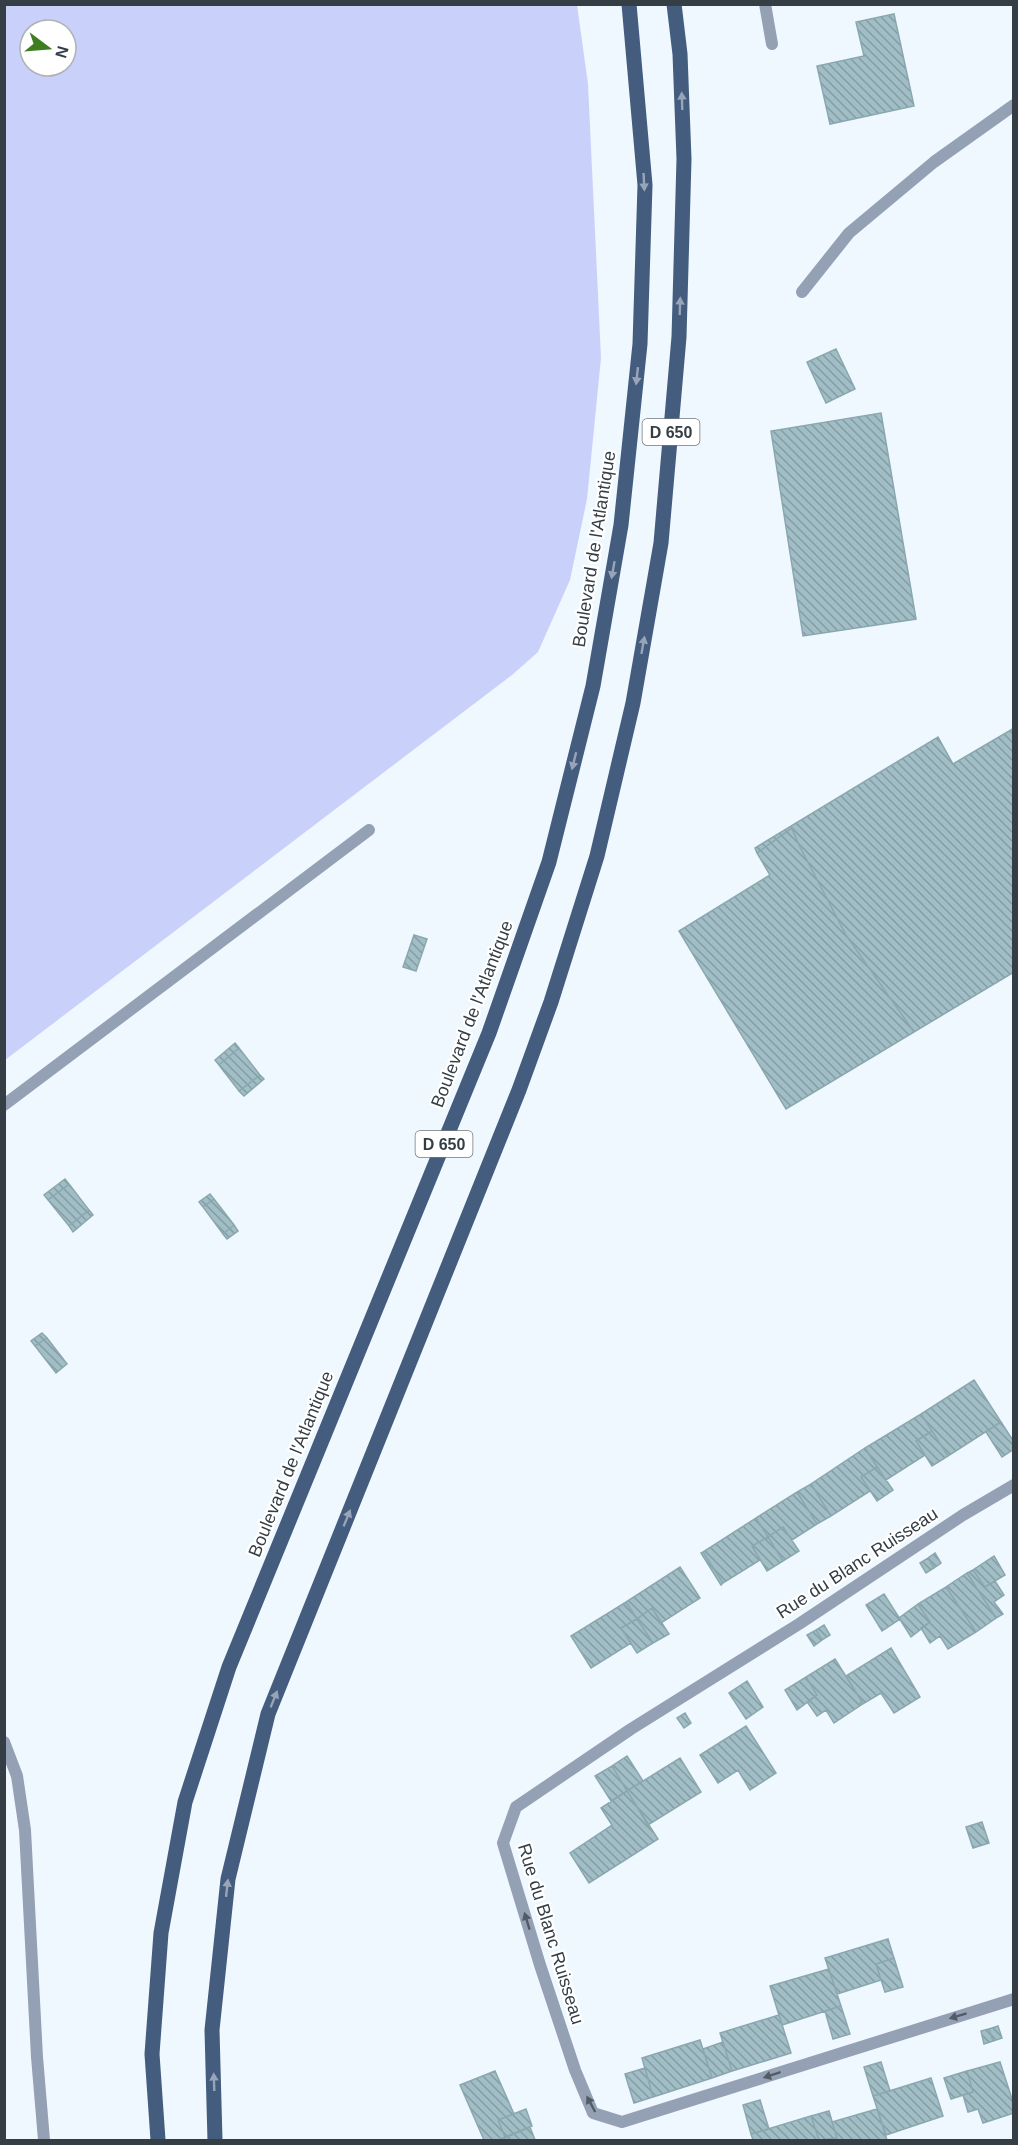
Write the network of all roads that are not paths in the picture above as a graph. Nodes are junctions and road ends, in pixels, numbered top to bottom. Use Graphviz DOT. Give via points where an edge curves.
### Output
graph roads {
  1 [pos="629,4"];
  2 [pos="674,4"];
  3 [pos="765,4"];
  4 [pos="772,44"];
  5 [pos="1014,105"];
  6 [pos="801,292"];
  7 [pos="369,830"];
  8 [pos="4,1105"];
  9 [pos="1014,1485"];
  10 [pos="4,1742"];
  11 [pos="1014,1999"];
  12 [pos="44,2140"];
  13 [pos="158,2140"];
  14 [pos="215,2140"];
  1 -- 13 [label="main road, Boulevard de l'Atlantique / D 650, one-way" via="645,185 640,344 621,525 593,686 549,862 489,1033 230,1667 185,1802 161,1933 152,2054"];
  14 -- 2 [label="main road, D 650, one-way" via="212,2030 228,1879 268,1714 551,1002 597,856 633,703 661,543 679,337 684,159"];
  3 -- 4 [label="street"];
  5 -- 6 [label="street" via="934,162 849,233"];
  7 -- 8 [label="street"];
  11 -- 9 [label="street, Rue du Blanc Ruisseau, one-way" via="622,2122 593,2113 575,2070 503,1843 516,1807"];
  10 -- 12 [label="street" via="17,1776 25,1830"];
}
